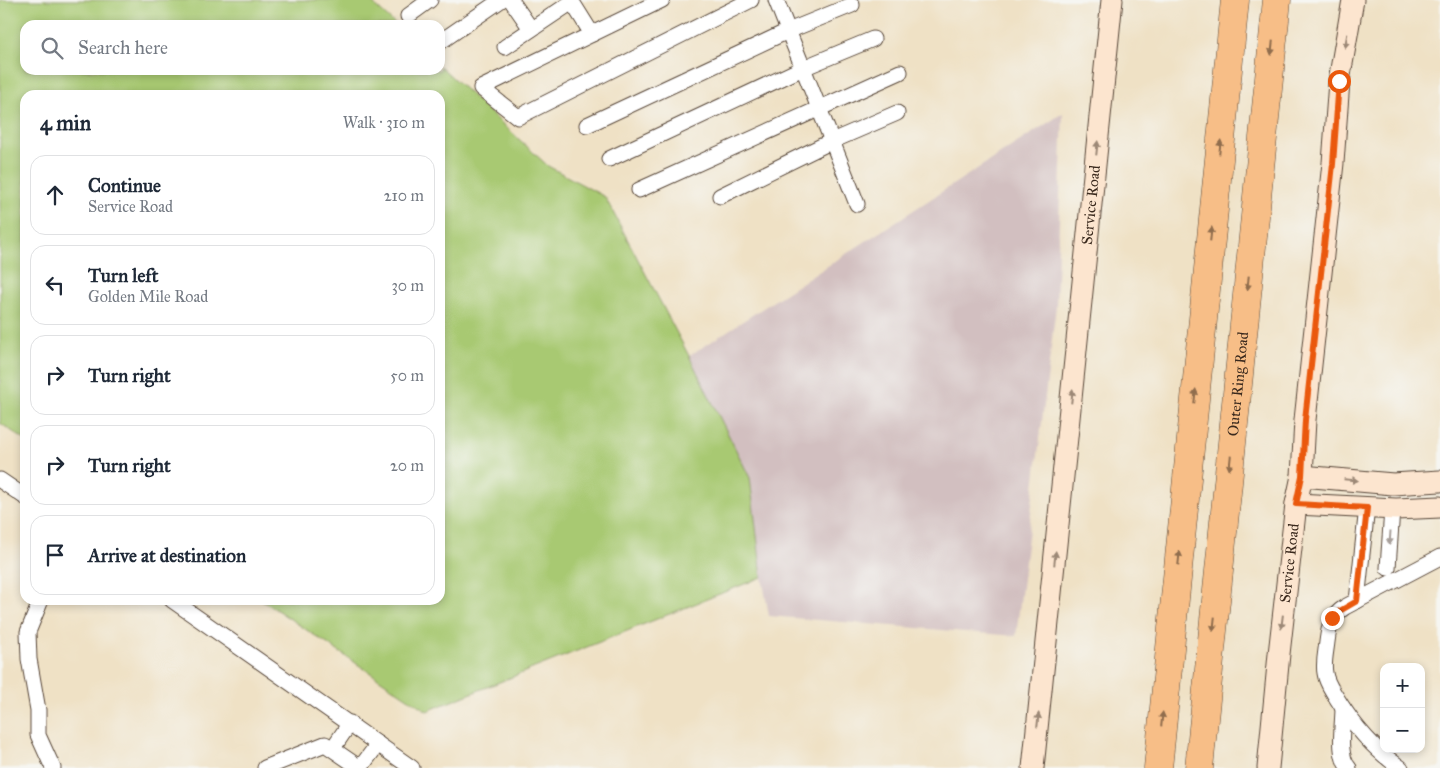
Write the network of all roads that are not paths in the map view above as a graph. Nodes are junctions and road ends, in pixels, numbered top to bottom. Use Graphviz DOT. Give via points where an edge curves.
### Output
graph roads {
  1 [pos="430,0"];
  2 [pos="501,0"];
  3 [pos="511,0"];
  4 [pos="662,0"];
  5 [pos="751,0"];
  6 [pos="776,0"];
  7 [pos="1112,0"];
  8 [pos="1235,0"];
  9 [pos="1277,0"];
  10 [pos="1353,0"];
  11 [pos="852,5"];
  12 [pos="408,16"];
  13 [pos="531,29"];
  14 [pos="788,31"];
  15 [pos="592,34"];
  16 [pos="445,39"];
  17 [pos="873,39"];
  18 [pos="505,47"];
  19 [pos="803,68"];
  20 [pos="900,72"];
  21 [pos="819,110"];
  22 [pos="897,113"];
  23 [pos="587,125"];
  24 [pos="832,141"];
  25 [pos="609,159"];
  26 [pos="639,190"];
  27 [pos="720,196"];
  28 [pos="857,204"];
  29 [pos="1302,476"];
  30 [pos="0,480"];
  31 [pos="1440,481"];
  32 [pos="20,494"];
  33 [pos="1296,504"];
  34 [pos="1440,507"];
  35 [pos="1367,508"];
  36 [pos="1392,509"];
  37 [pos="1440,557"];
  38 [pos="1388,568"];
  39 [pos="1357,601"];
  40 [pos="39,605"];
  41 [pos="179,605"];
  42 [pos="1343,708"];
  43 [pos="350,724"];
  44 [pos="378,744"];
  45 [pos="333,748"];
  46 [pos="53,768"];
  47 [pos="265,768"];
  48 [pos="360,768"];
  49 [pos="412,768"];
  50 [pos="1033,768"];
  51 [pos="1158,768"];
  52 [pos="1199,768"];
  53 [pos="1268,768"];
  54 [pos="1349,768"];
  55 [pos="1401,768"];
  1 -- 12 [label="street"];
  2 -- 16 [label="street"];
  3 -- 13 [label="street"];
  4 -- 15 [label="street"];
  5 -- 15 [label="street" via="518,117 481,88"];
  6 -- 14 [label="street"];
  50 -- 7 [label="main road, Service Road, one-way"];
  51 -- 8 [label="highway, one-way"];
  9 -- 52 [label="highway, Outer Ring Road, one-way"];
  10 -- 29 [label="main road, Service Road, one-way" via="1339,81"];
  11 -- 14 [label="street"];
  13 -- 15 [label="street" via="572,2"];
  13 -- 18 [label="street"];
  14 -- 19 [label="street"];
  14 -- 23 [label="street"];
  17 -- 19 [label="street"];
  19 -- 21 [label="street"];
  19 -- 25 [label="street"];
  20 -- 21 [label="street"];
  21 -- 24 [label="street"];
  21 -- 26 [label="street"];
  22 -- 24 [label="street"];
  24 -- 27 [label="street"];
  24 -- 28 [label="street"];
  29 -- 31 [label="main road, one-way" via="1393,484"];
  29 -- 33 [label="main road, Service Road"];
  30 -- 32 [label="street"];
  33 -- 35 [label="main road"];
  33 -- 53 [label="main road, Service Road, one-way"];
  34 -- 36 [label="main road"];
  35 -- 36 [label="main road"];
  35 -- 39 [label="street"];
  36 -- 38 [label="street, one-way"];
  37 -- 39 [label="street"];
  39 -- 42 [label="street" via="1338,612 1329,625 1324,671"];
  40 -- 46 [label="street" via="28,632 29,659 38,710 38,734"];
  41 -- 43 [label="street"];
  42 -- 54 [label="street" via="1342,755"];
  42 -- 55 [label="street" via="1373,745"];
  43 -- 44 [label="street"];
  43 -- 45 [label="street"];
  44 -- 48 [label="street"];
  44 -- 49 [label="street"];
  45 -- 47 [label="street" via="323,745"];
  45 -- 48 [label="street"];
}
